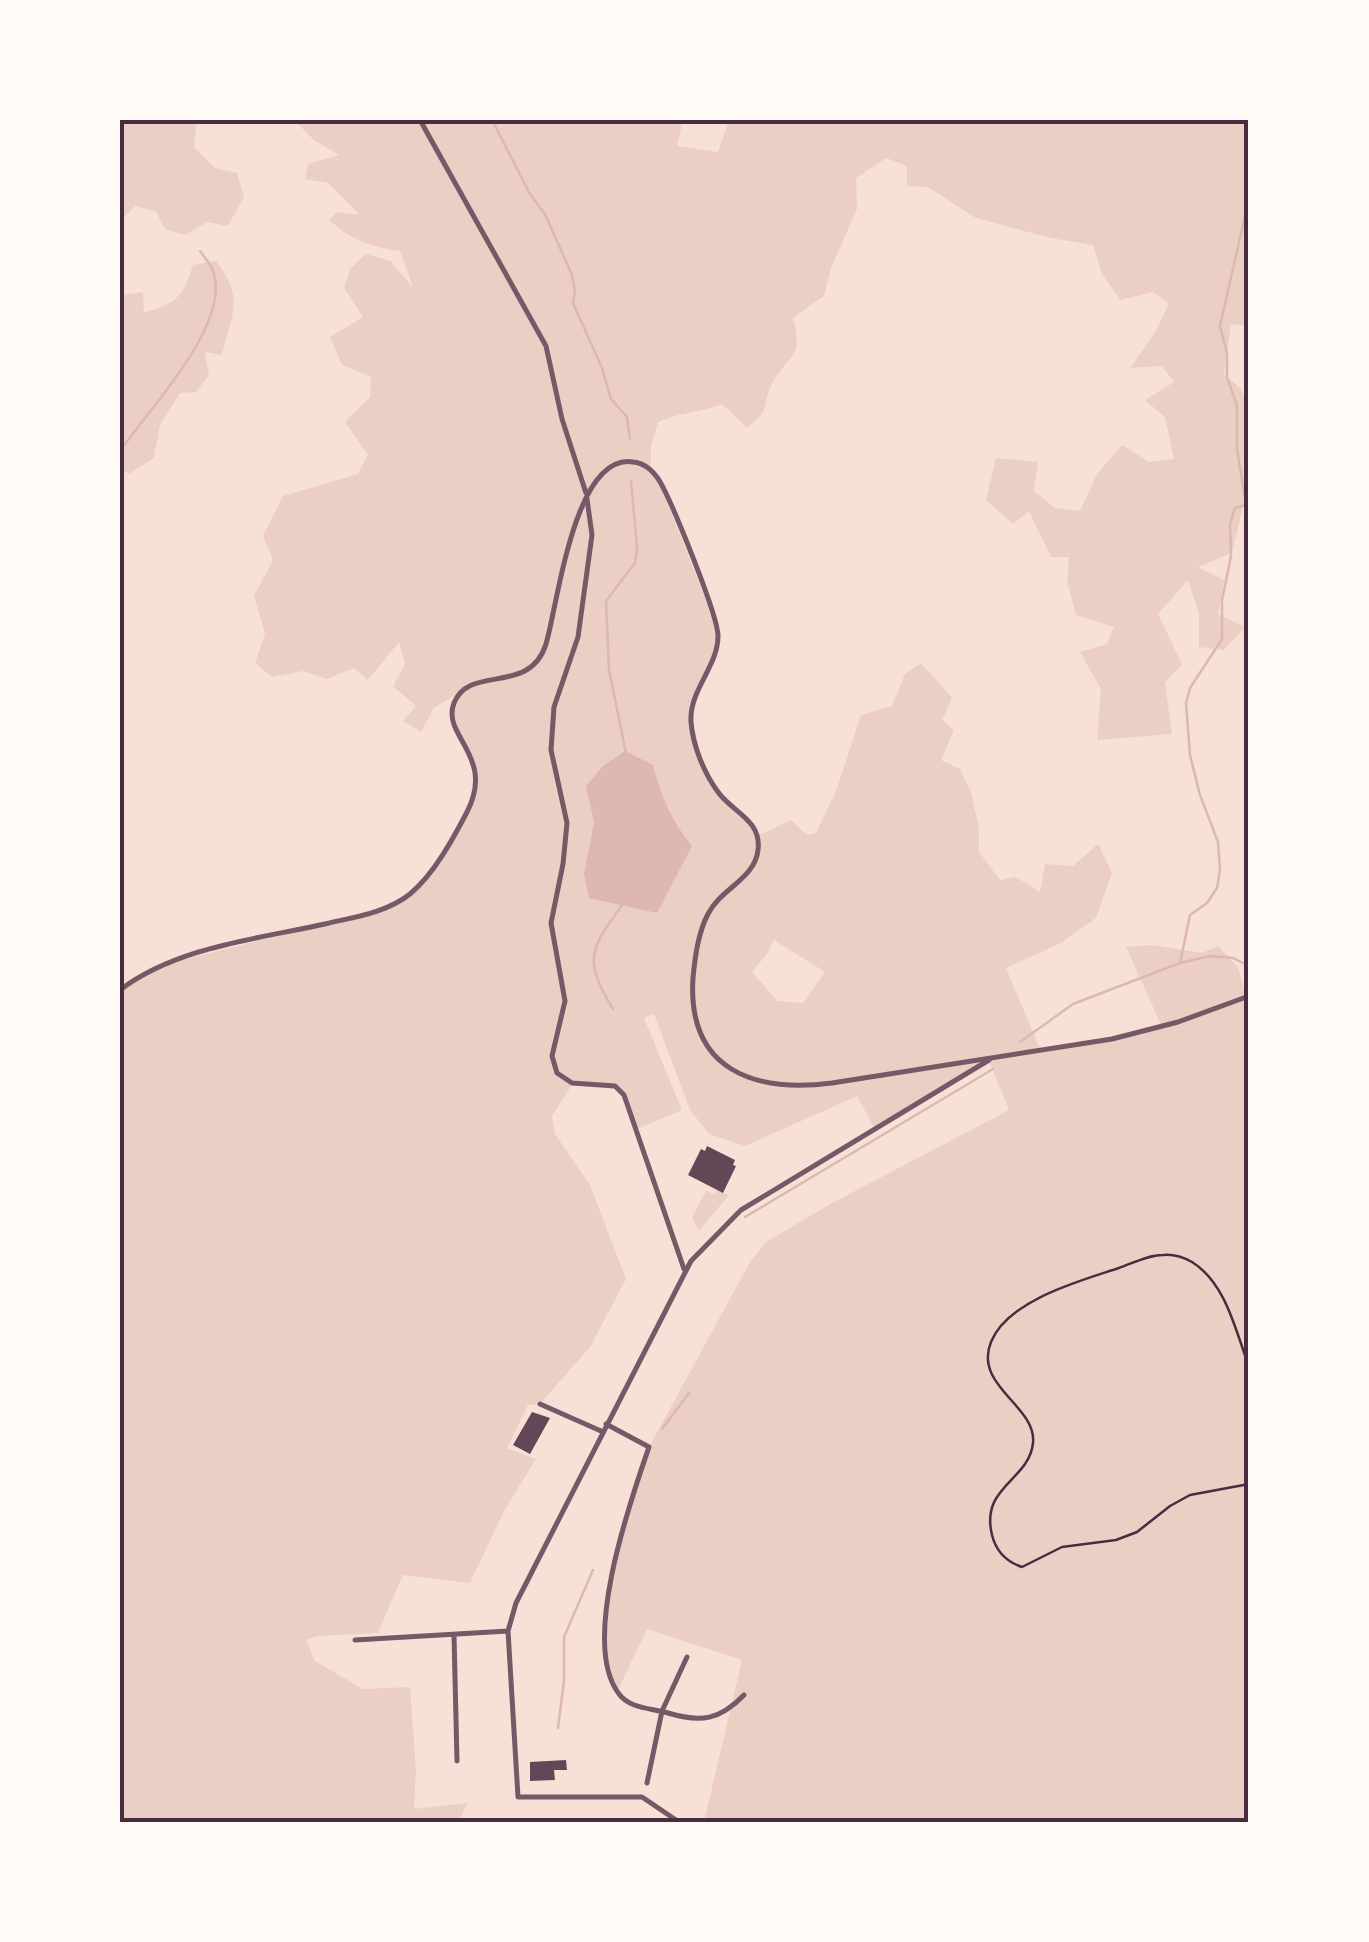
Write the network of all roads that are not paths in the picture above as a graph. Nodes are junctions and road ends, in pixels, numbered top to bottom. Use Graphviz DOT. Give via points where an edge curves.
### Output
graph roads {
  1 [pos="420,120"];
  2 [pos="587,496"];
  3 [pos="120,990"];
  4 [pos="1249,996"];
  5 [pos="989,1060"];
  6 [pos="684,1270"];
  7 [pos="540,1404"];
  8 [pos="606,1424"];
  9 [pos="602,1432"];
  10 [pos="508,1631"];
  11 [pos="454,1634"];
  12 [pos="355,1640"];
  13 [pos="687,1657"];
  14 [pos="744,1695"];
  15 [pos="662,1711"];
  16 [pos="457,1761"];
  17 [pos="646,1783"];
  18 [pos="676,1820"];
  1 -- 2 [label="street" via="546,346"];
  2 -- 3 [label="street" via="540,658 520,674 467,688 454,703 453,722 473,758 477,782 469,809 421,883 380,910 184,958"];
  2 -- 5 [label="street" via="612,464 637,462 651,470 717,628 714,656 694,701 693,732 716,790 749,820 759,845 752,868 714,903 701,932 693,999 709,1048 742,1076 790,1086"];
  2 -- 6 [label="street" via="592,535 578,637 554,707 551,750 568,823 551,923 565,1001 552,1056 557,1073 572,1083 615,1086 624,1096"];
  4 -- 5 [label="street" via="1148,1031"];
  5 -- 6 [label="street" via="741,1210"];
  6 -- 8 [label="street"];
  7 -- 9 [label="street"];
  8 -- 9 [label="street"];
  8 -- 15 [label="street" via="649,1447 615,1560 606,1664 621,1697"];
  9 -- 10 [label="street"];
  10 -- 11 [label="street"];
  10 -- 18 [label="street" via="518,1797 642,1797"];
  11 -- 12 [label="street"];
  11 -- 16 [label="street"];
  13 -- 15 [label="street"];
  14 -- 15 [label="street" via="728,1712 692,1721"];
  15 -- 17 [label="street"];
}
